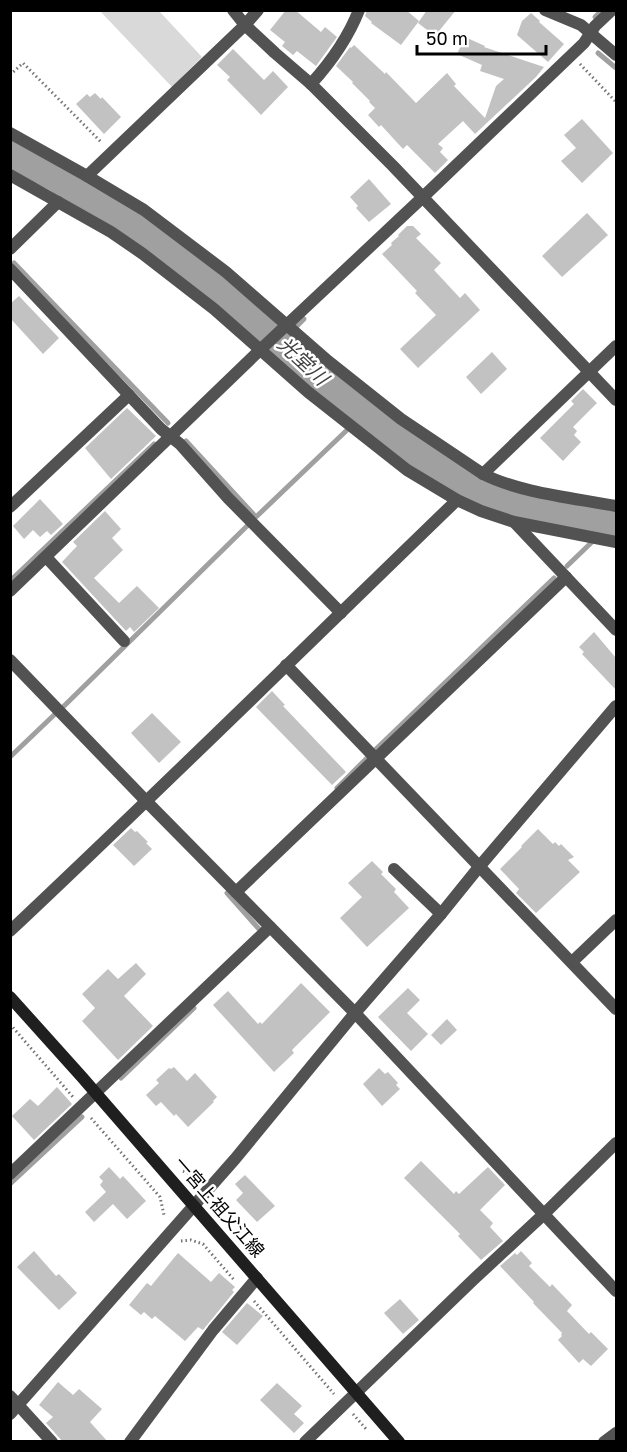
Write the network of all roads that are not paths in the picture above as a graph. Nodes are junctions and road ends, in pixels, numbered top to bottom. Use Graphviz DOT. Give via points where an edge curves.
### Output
graph roads {
  1 [pos="233,10"];
  2 [pos="258,10"];
  3 [pos="359,10"];
  4 [pos="545,10"];
  5 [pos="612,10"];
  6 [pos="246,25"];
  7 [pos="591,33"];
  8 [pos="616,55"];
  9 [pos="311,84"];
  10 [pos="10,133"];
  11 [pos="10,175"];
  12 [pos="87,176"];
  13 [pos="423,197"];
  14 [pos="58,202"];
  15 [pos="10,249"];
  16 [pos="10,269"];
  17 [pos="287,326"];
  18 [pos="616,346"];
  19 [pos="263,348"];
  20 [pos="590,372"];
  21 [pos="129,394"];
  22 [pos="616,400"];
  23 [pos="172,437"];
  24 [pos="483,474"];
  25 [pos="457,500"];
  26 [pos="616,506"];
  27 [pos="10,507"];
  28 [pos="513,522"];
  29 [pos="616,542"];
  30 [pos="46,557"];
  31 [pos="566,577"];
  32 [pos="10,591"];
  33 [pos="341,613"];
  34 [pos="616,630"];
  35 [pos="124,641"];
  36 [pos="10,660"];
  37 [pos="286,665"];
  38 [pos="616,706"];
  39 [pos="376,758"];
  40 [pos="147,802"];
  41 [pos="479,867"];
  42 [pos="394,869"];
  43 [pos="236,892"];
  44 [pos="441,914"];
  45 [pos="616,920"];
  46 [pos="270,927"];
  47 [pos="10,931"];
  48 [pos="572,962"];
  49 [pos="10,997"];
  50 [pos="616,1009"];
  51 [pos="355,1013"];
  52 [pos="96,1093"];
  53 [pos="616,1143"];
  54 [pos="10,1174"];
  55 [pos="194,1206"];
  56 [pos="544,1214"];
  57 [pos="257,1278"];
  58 [pos="616,1291"];
  59 [pos="356,1392"];
  60 [pos="13,1405"];
  61 [pos="616,1433"];
  62 [pos="52,1442"];
  63 [pos="130,1442"];
  64 [pos="305,1442"];
  65 [pos="399,1442"];
  66 [pos="604,1442"];
  1 -- 6 [label="street"];
  2 -- 6 [label="street"];
  3 -- 9 [label="street" via="331,61"];
  4 -- 7 [label="street"];
  5 -- 7 [label="street"];
  6 -- 9 [label="street"];
  6 -- 12 [label="street"];
  7 -- 8 [label="street"];
  7 -- 13 [label="street"];
  9 -- 13 [label="street"];
  10 -- 12 [label="street"];
  11 -- 14 [label="street"];
  12 -- 17 [label="street" via="144,210 226,272"];
  13 -- 17 [label="street"];
  13 -- 20 [label="street"];
  14 -- 15 [label="street"];
  14 -- 19 [label="street" via="143,254 255,346"];
  16 -- 21 [label="street"];
  17 -- 19 [label="street"];
  17 -- 24 [label="street" via="400,419"];
  18 -- 20 [label="street"];
  19 -- 23 [label="street"];
  19 -- 25 [label="street" via="308,392 367,440"];
  20 -- 22 [label="street"];
  20 -- 24 [label="street"];
  21 -- 23 [label="street"];
  21 -- 27 [label="street"];
  23 -- 30 [label="street"];
  23 -- 33 [label="street"];
  24 -- 26 [label="street" via="527,489"];
  25 -- 28 [label="street"];
  25 -- 33 [label="street"];
  28 -- 29 [label="street"];
  28 -- 31 [label="street"];
  30 -- 32 [label="street"];
  30 -- 35 [label="street"];
  31 -- 34 [label="street"];
  31 -- 39 [label="street"];
  33 -- 37 [label="street"];
  36 -- 40 [label="street"];
  37 -- 39 [label="street"];
  37 -- 40 [label="street"];
  38 -- 41 [label="street"];
  39 -- 41 [label="street"];
  39 -- 43 [label="street"];
  40 -- 43 [label="street"];
  40 -- 47 [label="street"];
  41 -- 44 [label="street"];
  41 -- 48 [label="street"];
  42 -- 44 [label="street"];
  43 -- 46 [label="street"];
  44 -- 51 [label="street"];
  45 -- 48 [label="street"];
  46 -- 51 [label="street"];
  46 -- 52 [label="street"];
  48 -- 50 [label="street"];
  49 -- 52 [label="main road, 一宮上祖父江線"];
  51 -- 55 [label="street"];
  51 -- 56 [label="street"];
  52 -- 54 [label="street"];
  52 -- 55 [label="main road, 一宮上祖父江線"];
  53 -- 56 [label="street"];
  55 -- 57 [label="main road, 一宮上祖父江線"];
  55 -- 60 [label="street"];
  56 -- 58 [label="street"];
  56 -- 59 [label="street"];
  57 -- 59 [label="main road, 一宮上祖父江線"];
  57 -- 63 [label="street"];
  59 -- 64 [label="street"];
  59 -- 65 [label="main road, 一宮上祖父江線"];
  60 -- 62 [label="street"];
  61 -- 66 [label="street"];
}
